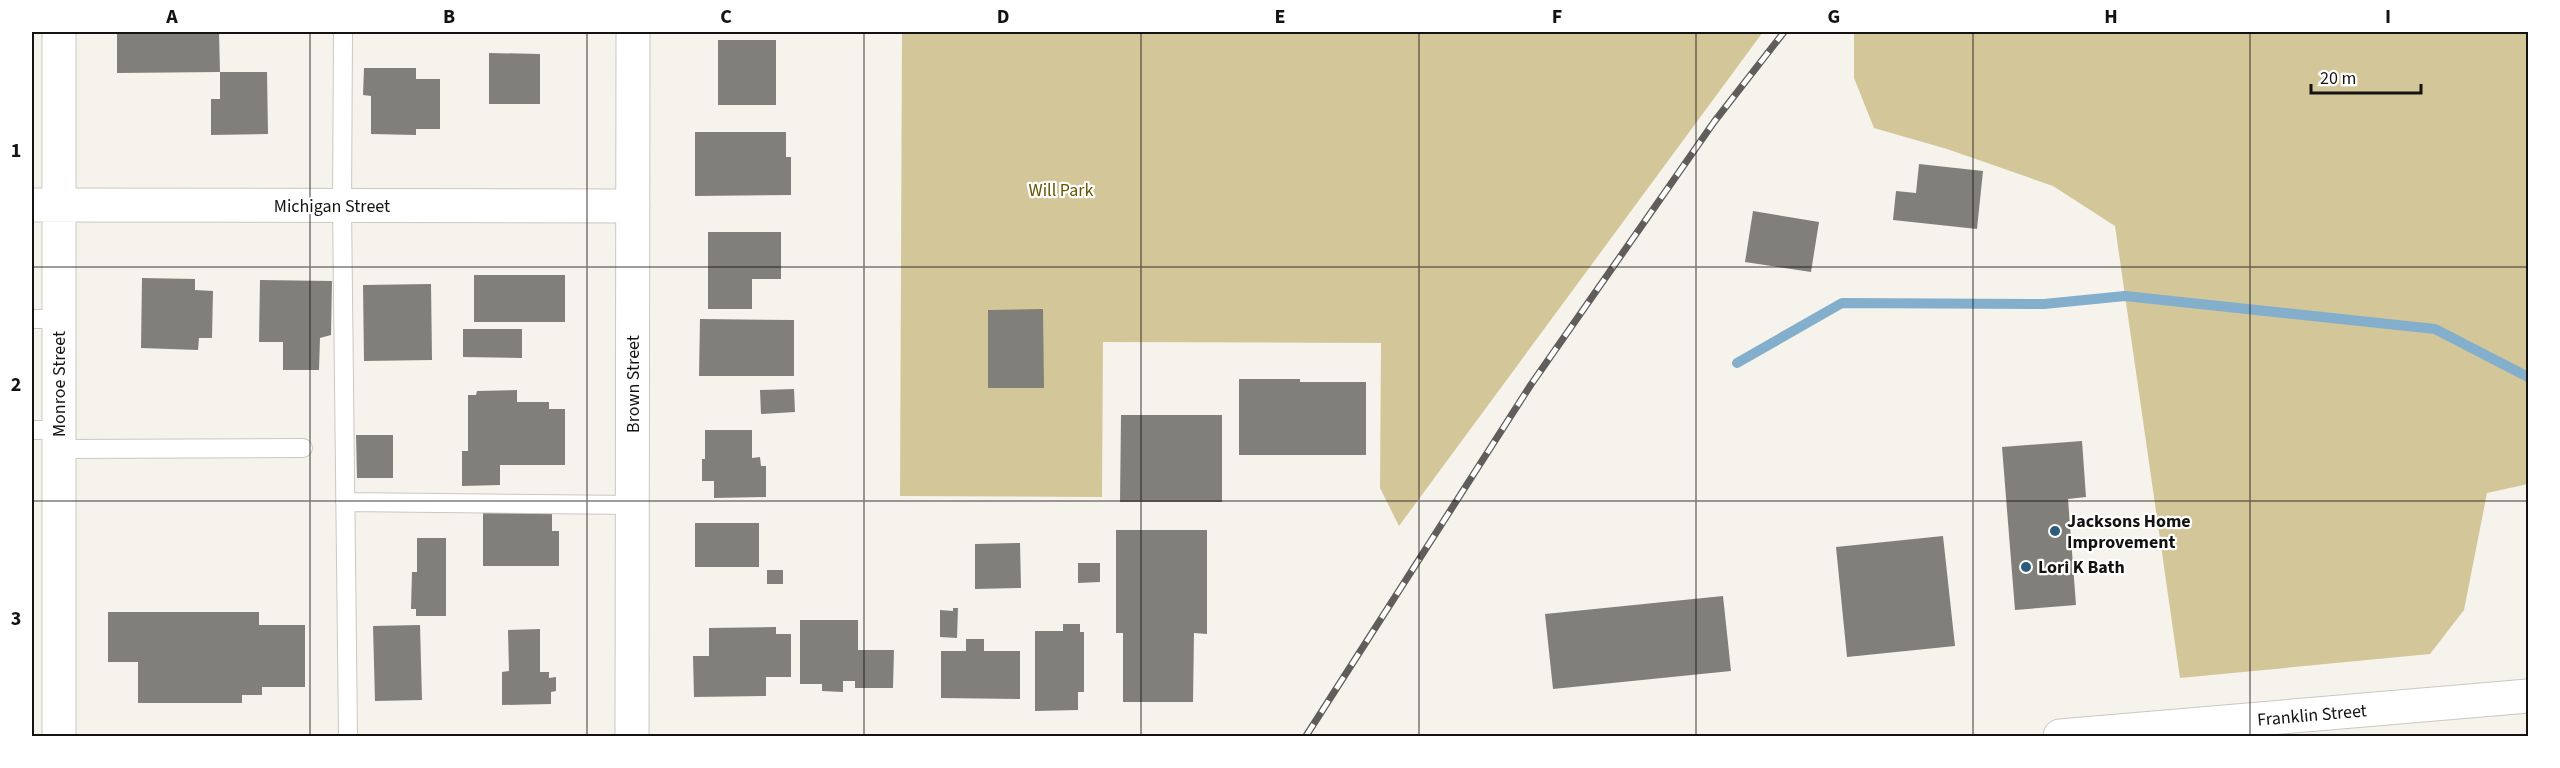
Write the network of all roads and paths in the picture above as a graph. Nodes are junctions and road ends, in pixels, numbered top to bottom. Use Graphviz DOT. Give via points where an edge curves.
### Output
graph roads {
  1 [pos="59,32"];
  2 [pos="343,32"];
  3 [pos="633,32"];
  4 [pos="45,205"];
  5 [pos="342,206"];
  6 [pos="633,206"];
  7 [pos="45,319"];
  8 [pos="50,436"];
  9 [pos="303,448"];
  10 [pos="345,502"];
  11 [pos="633,505"];
  12 [pos="2529,696"];
  13 [pos="59,736"];
  14 [pos="348,736"];
  15 [pos="632,736"];
  16 [pos="2060,736"];
  1 -- 4 [label="street, Monroe Street"];
  2 -- 5 [label="lane"];
  3 -- 6 [label="street, Brown Street"];
  4 -- 5 [label="street, Michigan Street"];
  4 -- 7 [label="street, Monroe Street"];
  5 -- 6 [label="street, Michigan Street"];
  5 -- 10 [label="lane"];
  6 -- 11 [label="street, Brown Street"];
  7 -- 8 [label="street, Monroe Street"];
  8 -- 9 [label="lane"];
  8 -- 13 [label="street, Monroe Street"];
  10 -- 11 [label="lane"];
  10 -- 14 [label="lane"];
  11 -- 15 [label="street, Brown Street"];
  12 -- 16 [label="street, Franklin Street"];
}
